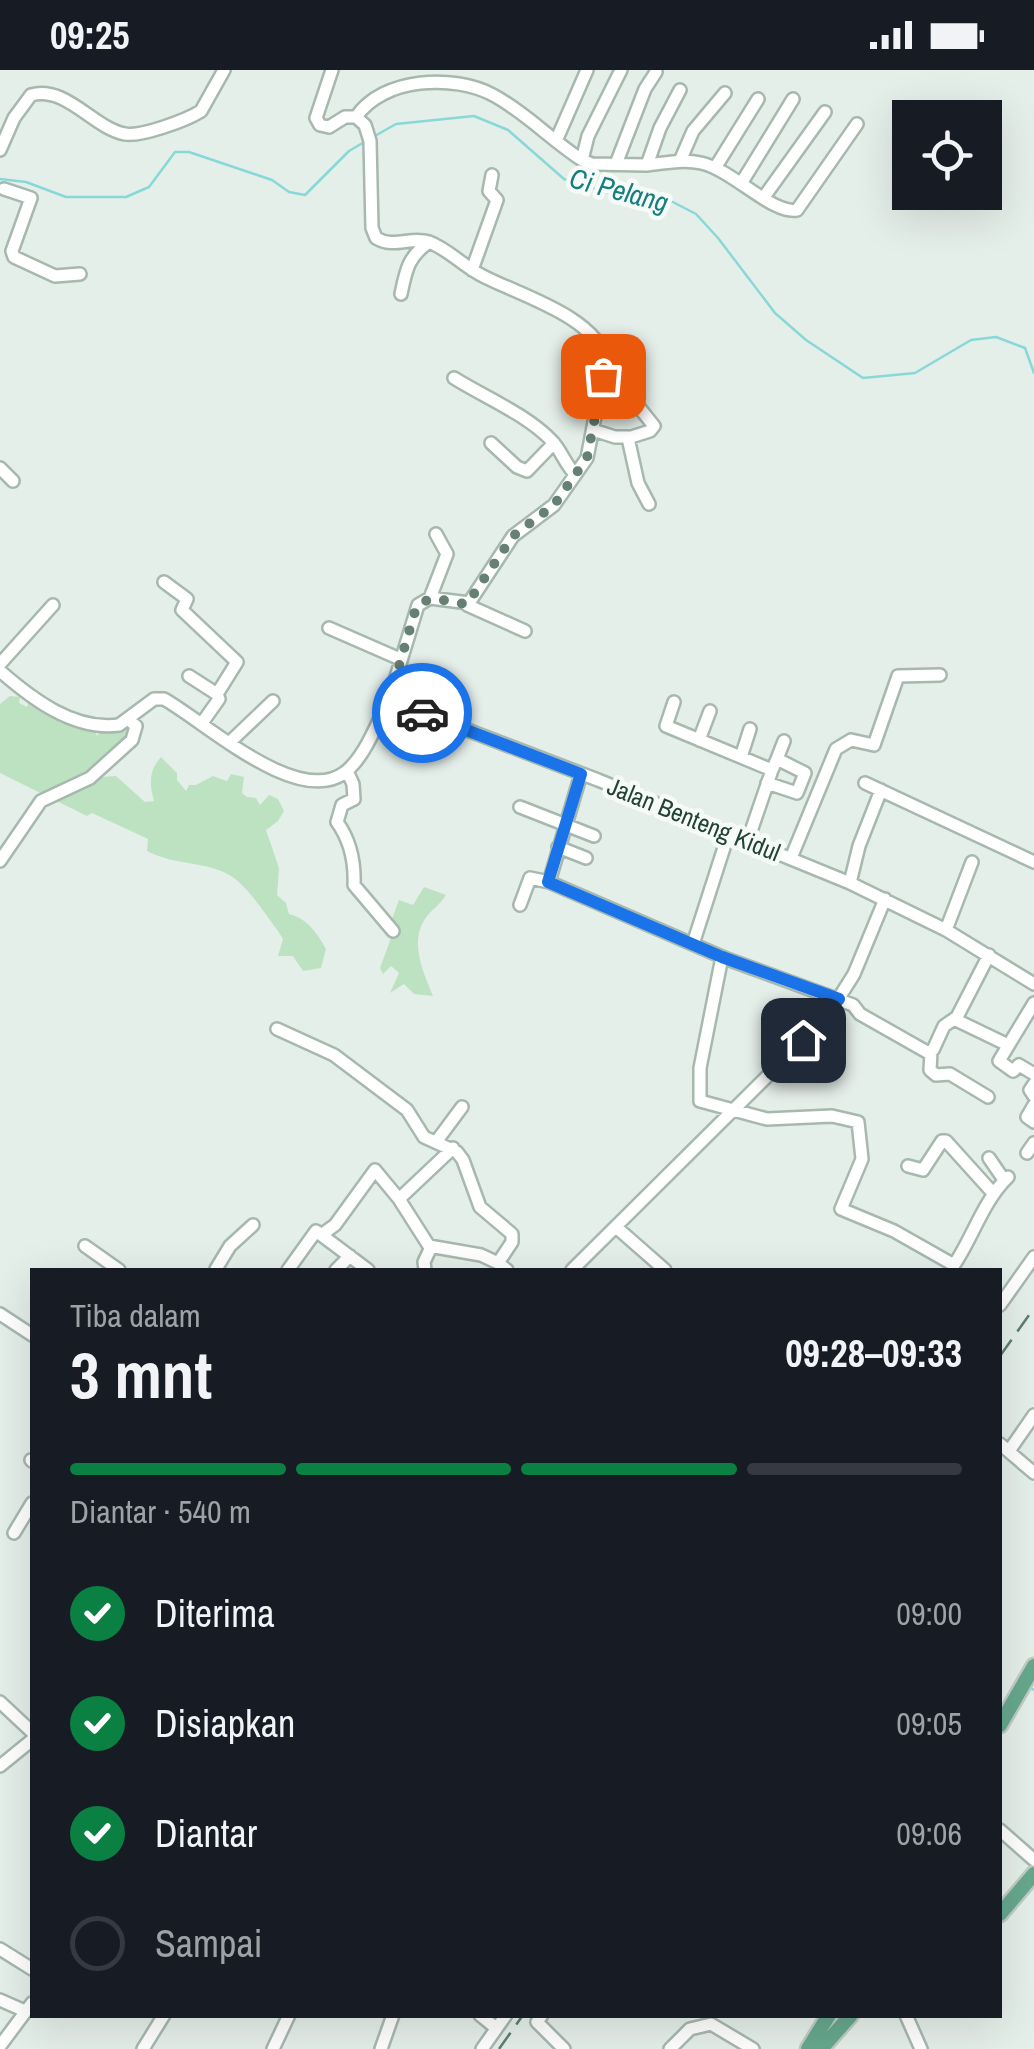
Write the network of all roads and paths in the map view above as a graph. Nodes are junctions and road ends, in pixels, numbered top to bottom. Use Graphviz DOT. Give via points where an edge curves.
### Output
graph roads {
  1 [pos="332,70"];
  2 [pos="587,70"];
  3 [pos="621,70"];
  4 [pos="221,71"];
  5 [pos="656,72"];
  6 [pos="680,90"];
  7 [pos="724,94"];
  8 [pos="758,99"];
  9 [pos="793,99"];
  10 [pos="825,112"];
  11 [pos="356,116"];
  12 [pos="858,124"];
  13 [pos="556,142"];
  14 [pos="0,150"];
  15 [pos="582,160"];
  16 [pos="680,161"];
  17 [pos="616,164"];
  18 [pos="646,165"];
  19 [pos="715,168"];
  20 [pos="492,175"];
  21 [pos="742,182"];
  22 [pos="1,191"];
  23 [pos="764,197"];
  24 [pos="428,242"];
  25 [pos="472,270"];
  26 [pos="80,274"];
  27 [pos="402,294"];
  28 [pos="606,366"];
  29 [pos="454,378"];
  30 [pos="593,430"];
  31 [pos="628,437"];
  32 [pos="491,443"];
  33 [pos="554,443"];
  34 [pos="0,468"];
  35 [pos="575,474"];
  36 [pos="13,480"];
  37 [pos="649,504"];
  38 [pos="436,534"];
  39 [pos="164,582"];
  40 [pos="430,598"];
  41 [pos="467,604"];
  42 [pos="53,605"];
  43 [pos="329,628"];
  44 [pos="525,631"];
  45 [pos="400,659"];
  46 [pos="0,668"];
  47 [pos="189,676"];
  48 [pos="940,676"];
  49 [pos="217,694"];
  50 [pos="389,700"];
  51 [pos="273,701"];
  52 [pos="674,702"];
  53 [pos="710,711"];
  54 [pos="129,720"];
  55 [pos="202,723"];
  56 [pos="750,728"];
  57 [pos="699,740"];
  58 [pos="230,741"];
  59 [pos="784,741"];
  60 [pos="740,757"];
  61 [pos="347,771"];
  62 [pos="772,771"];
  63 [pos="581,774"];
  64 [pos="866,783"];
  65 [pos="881,790"];
  66 [pos="520,807"];
  67 [pos="564,825"];
  68 [pos="729,832"];
  69 [pos="594,836"];
  70 [pos="748,840"];
  71 [pos="558,847"];
  72 [pos="586,858"];
  73 [pos="791,858"];
  74 [pos="0,861"];
  75 [pos="972,862"];
  76 [pos="1034,862"];
  77 [pos="548,882"];
  78 [pos="850,883"];
  79 [pos="885,899"];
  80 [pos="520,905"];
  81 [pos="946,930"];
  82 [pos="392,931"];
  83 [pos="693,944"];
  84 [pos="989,955"];
  85 [pos="722,957"];
  86 [pos="1034,964"];
  87 [pos="1028,981"];
  88 [pos="839,999"];
  89 [pos="1034,1003"];
  90 [pos="954,1019"];
  91 [pos="277,1029"];
  92 [pos="1008,1045"];
  93 [pos="931,1052"];
  94 [pos="1034,1074"];
  95 [pos="1034,1084"];
  96 [pos="1034,1096"];
  97 [pos="988,1097"];
  98 [pos="1034,1105"];
  99 [pos="462,1107"];
  100 [pos="732,1110"];
  101 [pos="1034,1122"];
  102 [pos="436,1142"];
  103 [pos="453,1148"];
  104 [pos="988,1158"];
  105 [pos="908,1166"];
  106 [pos="992,1192"];
  107 [pos="399,1199"];
  108 [pos="253,1225"];
  109 [pos="616,1227"];
  110 [pos="321,1234"];
  111 [pos="86,1246"];
  112 [pos="430,1246"];
  113 [pos="350,1256"];
  114 [pos="1034,1258"];
  115 [pos="502,1266"];
  116 [pos="117,1268"];
  117 [pos="217,1268"];
  118 [pos="289,1268"];
  119 [pos="338,1268"];
  120 [pos="365,1268"];
  121 [pos="425,1268"];
  122 [pos="574,1268"];
  123 [pos="663,1268"];
  124 [pos="1002,1302"];
  125 [pos="0,1314"];
  126 [pos="30,1334"];
  127 [pos="1034,1414"];
  128 [pos="1004,1448"];
  129 [pos="1034,1472"];
  130 [pos="30,1506"];
  131 [pos="14,1533"];
  132 [pos="1034,1666"];
  133 [pos="0,1702"];
  134 [pos="1002,1722"];
  135 [pos="30,1725"];
  136 [pos="30,1742"];
  137 [pos="0,1766"];
  138 [pos="1002,1832"];
  139 [pos="1034,1860"];
  140 [pos="1033,1879"];
  141 [pos="1002,1912"];
  142 [pos="0,1949"];
  143 [pos="30,1968"];
  144 [pos="0,2000"];
  145 [pos="29,2007"];
  146 [pos="162,2018"];
  147 [pos="283,2018"];
  148 [pos="392,2018"];
  149 [pos="484,2018"];
  150 [pos="504,2018"];
  151 [pos="540,2018"];
  152 [pos="828,2018"];
  153 [pos="835,2018"];
  154 [pos="848,2018"];
  155 [pos="907,2018"];
  156 [pos="714,2019"];
  157 [pos="496,2028"];
  158 [pos="1,2043"];
  159 [pos="818,2044"];
  160 [pos="143,2049"];
  161 [pos="274,2049"];
  162 [pos="381,2049"];
  163 [pos="482,2049"];
  164 [pos="564,2049"];
  165 [pos="670,2049"];
  166 [pos="753,2049"];
  167 [pos="921,2049"];
  1 -- 11 [label="street" via="318,122 329,127"];
  2 -- 13 [label="street"];
  3 -- 15 [label="street"];
  4 -- 14 [label="street" via="201,111 136,134 38,92 25,99"];
  5 -- 17 [label="street"];
  6 -- 18 [label="street"];
  7 -- 16 [label="street" via="693,131"];
  8 -- 19 [label="street"];
  9 -- 21 [label="street"];
  10 -- 23 [label="street"];
  11 -- 13 [label="street" via="396,88 438,83 488,92"];
  11 -- 24 [label="street" via="370,137 373,233 388,244"];
  12 -- 23 [label="street" via="797,210 778,210"];
  13 -- 15 [label="street"];
  15 -- 17 [label="street"];
  16 -- 18 [label="street"];
  16 -- 19 [label="street"];
  17 -- 18 [label="street"];
  19 -- 21 [label="street"];
  20 -- 25 [label="street" via="489,192 496,200"];
  21 -- 23 [label="street"];
  22 -- 26 [label="street" via="31,198 14,257 55,276"];
  24 -- 25 [label="street"];
  24 -- 27 [label="street" via="406,267"];
  25 -- 28 [label="street" via="554,308 602,345"];
  28 -- 30 [label="street"];
  28 -- 31 [label="street" via="654,426"];
  29 -- 33 [label="street"];
  30 -- 31 [label="street"];
  30 -- 35 [label="street" via="589,454"];
  31 -- 37 [label="street"];
  32 -- 33 [label="street" via="527,471"];
  33 -- 35 [label="street"];
  34 -- 36 [label="street"];
  35 -- 41 [label="street" via="554,505 513,536"];
  38 -- 40 [label="street" via="447,554"];
  39 -- 49 [label="street" via="188,599 182,610 237,662"];
  40 -- 41 [label="street"];
  40 -- 45 [label="street" via="416,608"];
  41 -- 44 [label="street"];
  42 -- 46 [label="street"];
  43 -- 45 [label="street"];
  45 -- 50 [label="street"];
  46 -- 54 [label="street" via="18,687 73,719 110,726"];
  47 -- 49 [label="street"];
  48 -- 73 [label="street" via="898,676 874,745 851,740 836,749"];
  49 -- 55 [label="street"];
  50 -- 61 [label="street"];
  50 -- 63 [label="street, Jalan Benteng Kidul"];
  51 -- 58 [label="street"];
  52 -- 57 [label="street" via="666,726"];
  53 -- 57 [label="street"];
  54 -- 55 [label="street" via="160,698"];
  54 -- 74 [label="street" via="135,735 95,774 41,801"];
  55 -- 58 [label="street"];
  56 -- 60 [label="street"];
  57 -- 60 [label="street"];
  58 -- 61 [label="street" via="262,764 303,780"];
  59 -- 62 [label="street"];
  60 -- 62 [label="street"];
  61 -- 82 [label="street" via="354,799 342,806 337,822 348,837 354,885"];
  62 -- 70 [label="street"];
  63 -- 67 [label="street"];
  63 -- 68 [label="street, Jalan Benteng Kidul"];
  64 -- 65 [label="street"];
  65 -- 76 [label="street"];
  65 -- 78 [label="street"];
  66 -- 67 [label="street"];
  67 -- 69 [label="street"];
  67 -- 71 [label="street"];
  68 -- 70 [label="street, Jalan Benteng Kidul"];
  68 -- 83 [label="street"];
  70 -- 73 [label="street, Jalan Benteng Kidul"];
  71 -- 72 [label="street"];
  71 -- 77 [label="street"];
  73 -- 78 [label="street, Jalan Benteng Kidul"];
  75 -- 81 [label="street"];
  77 -- 80 [label="street" via="530,878"];
  77 -- 83 [label="street"];
  78 -- 79 [label="street, Jalan Benteng Kidul"];
  79 -- 81 [label="street, Jalan Benteng Kidul"];
  79 -- 88 [label="street"];
  81 -- 84 [label="street, Jalan Benteng Kidul"];
  83 -- 85 [label="street"];
  84 -- 87 [label="street, Jalan Benteng Kidul"];
  84 -- 90 [label="street"];
  85 -- 88 [label="street"];
  85 -- 100 [label="street" via="700,1098"];
  86 -- 87 [label="street"];
  88 -- 93 [label="street"];
  88 -- 100 [label="street"];
  89 -- 92 [label="street"];
  90 -- 92 [label="street"];
  90 -- 93 [label="street"];
  91 -- 102 [label="street" via="334,1054 407,1110 422,1135"];
  92 -- 94 [label="street" via="1000,1064"];
  93 -- 97 [label="street" via="932,1072 950,1074"];
  95 -- 96 [label="street"];
  98 -- 101 [label="street" via="1027,1117"];
  99 -- 102 [label="street"];
  100 -- 106 [label="street" via="767,1119 855,1120 863,1151 840,1208 952,1264"];
  100 -- 109 [label="street"];
  102 -- 103 [label="street"];
  103 -- 107 [label="street"];
  103 -- 115 [label="street" via="480,1206 512,1234"];
  104 -- 106 [label="street" via="1006,1179"];
  105 -- 106 [label="street" via="923,1170 946,1140"];
  107 -- 110 [label="street" via="374,1170"];
  107 -- 112 [label="street"];
  108 -- 117 [label="street"];
  109 -- 122 [label="street"];
  109 -- 123 [label="street"];
  110 -- 113 [label="street"];
  110 -- 118 [label="street" via="312,1233"];
  111 -- 116 [label="street"];
  112 -- 115 [label="street"];
  112 -- 121 [label="street"];
  113 -- 119 [label="street"];
  113 -- 120 [label="street"];
  114 -- 124 [label="street"];
  125 -- 126 [label="street"];
  127 -- 128 [label="street"];
  128 -- 129 [label="street"];
  130 -- 131 [label="street"];
  132 -- 134 [label="main road"];
  133 -- 135 [label="street"];
  136 -- 137 [label="street"];
  138 -- 139 [label="street"];
  140 -- 141 [label="main road"];
  142 -- 143 [label="street"];
  144 -- 145 [label="street"];
  145 -- 158 [label="street"];
  146 -- 160 [label="street"];
  147 -- 161 [label="street"];
  148 -- 162 [label="street"];
  149 -- 157 [label="street"];
  150 -- 157 [label="street"];
  151 -- 164 [label="street"];
  152 -- 159 [label="main road"];
  153 -- 159 [label="main road"];
  154 -- 159 [label="main road"];
  155 -- 167 [label="street"];
  156 -- 165 [label="street" via="690,2029"];
  156 -- 166 [label="street"];
  157 -- 163 [label="street"];
}
